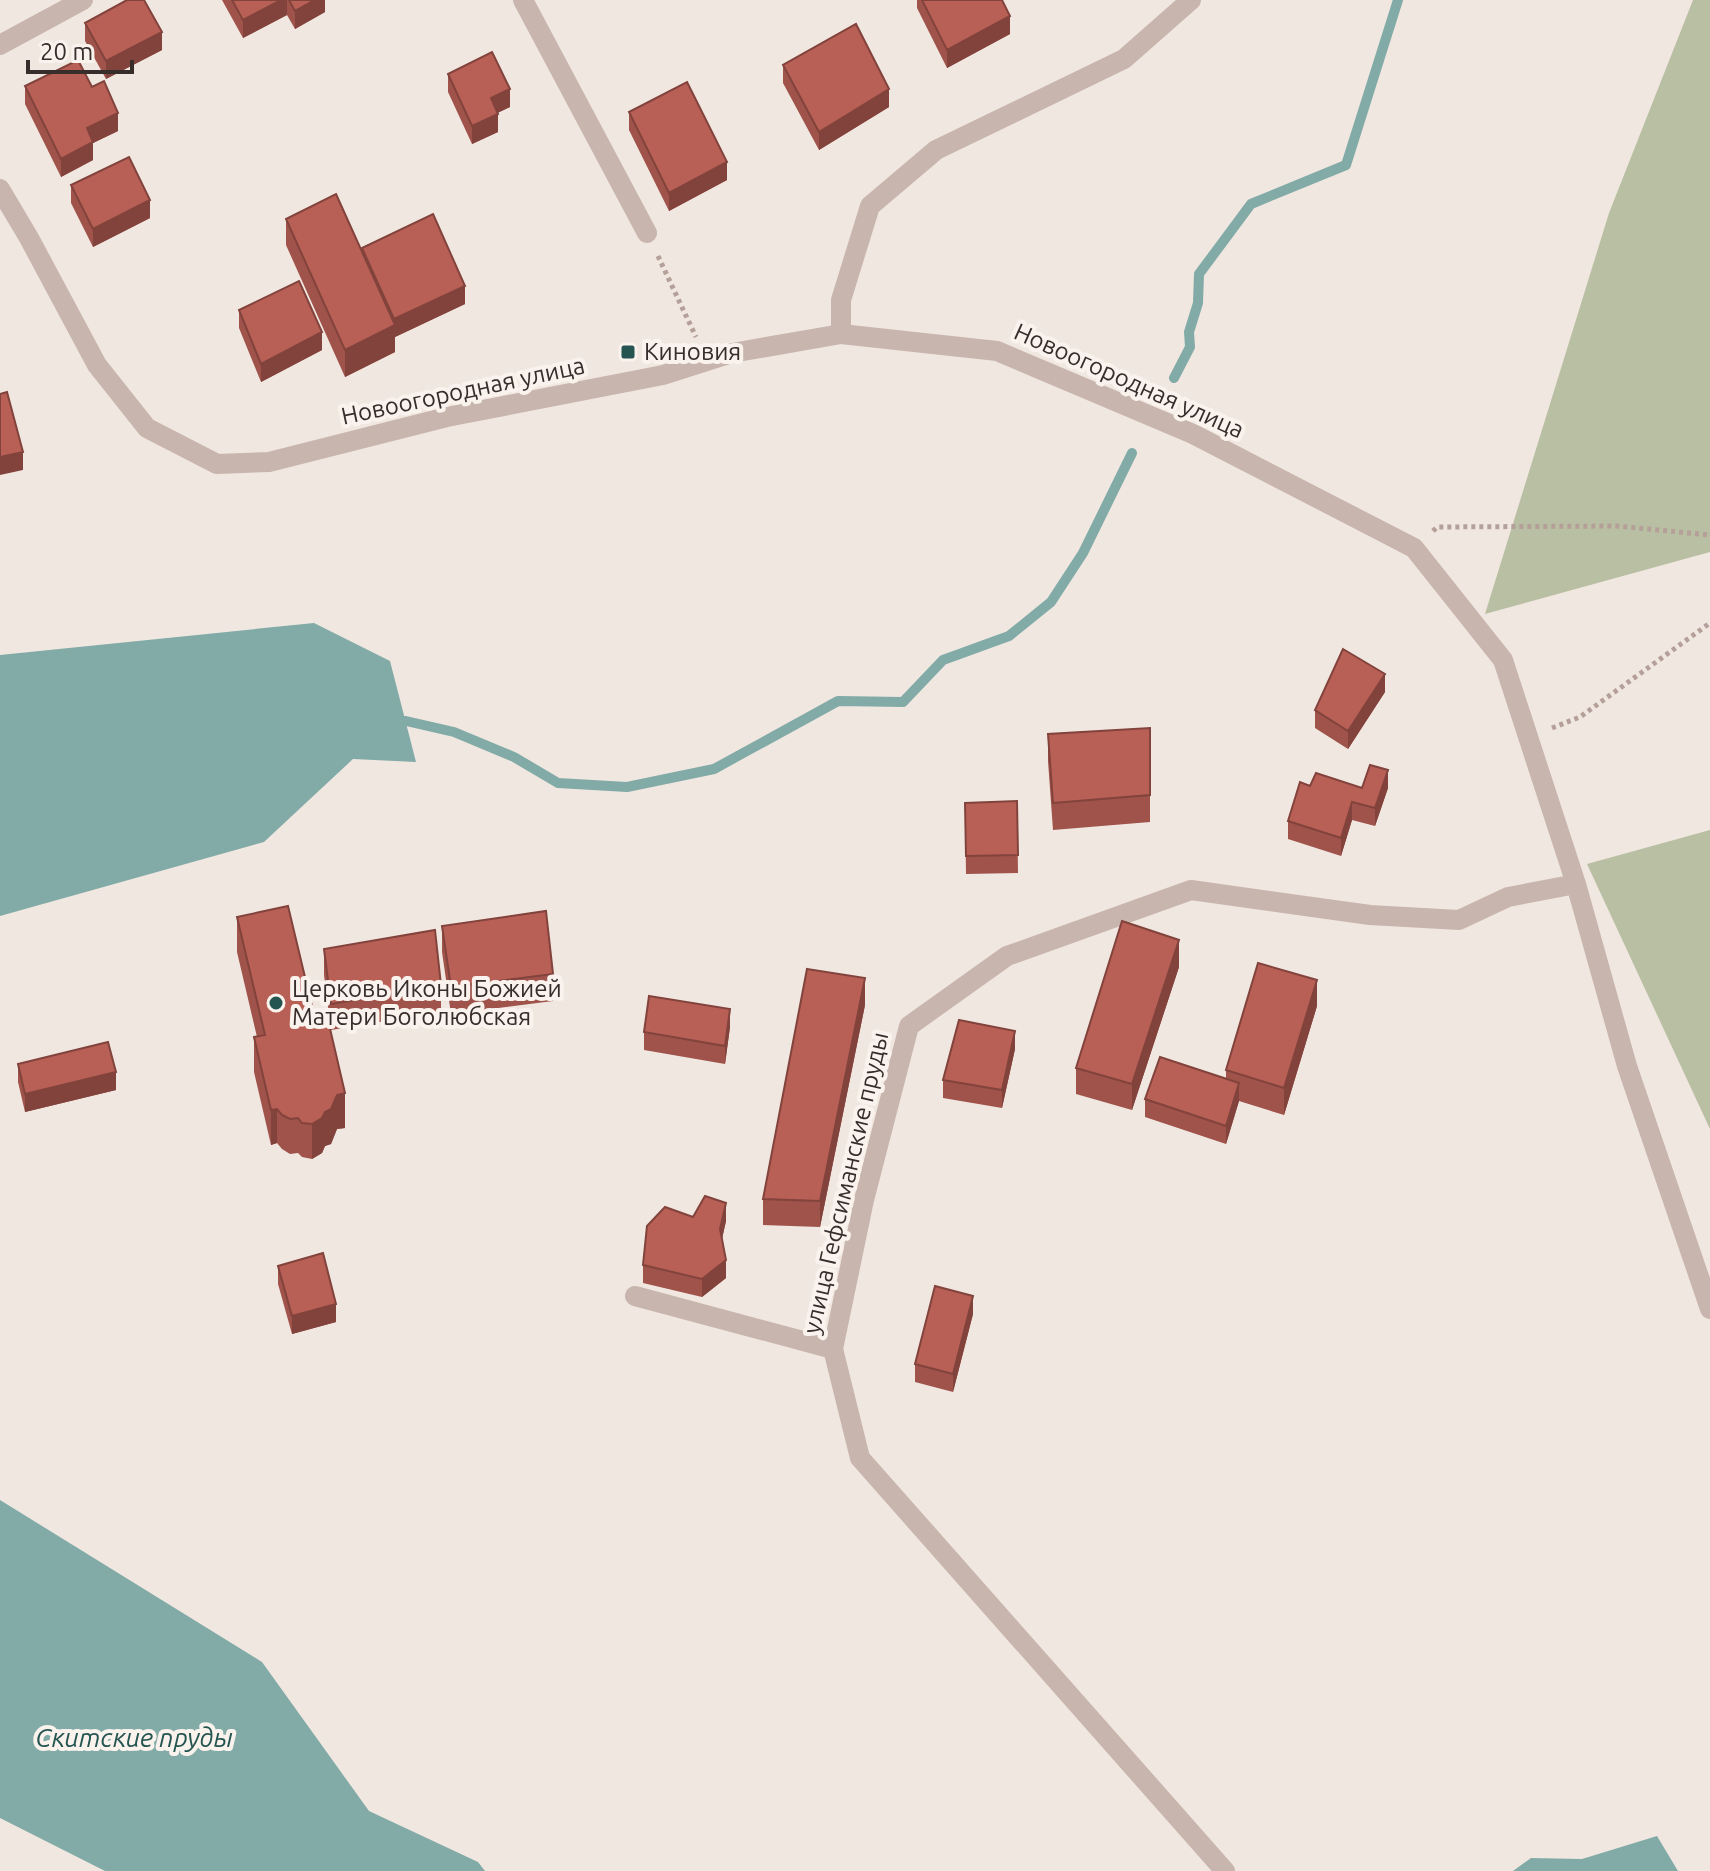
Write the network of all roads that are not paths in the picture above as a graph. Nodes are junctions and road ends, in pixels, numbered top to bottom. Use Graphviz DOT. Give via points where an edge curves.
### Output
graph roads {
  1 [pos="83,0"];
  2 [pos="523,0"];
  3 [pos="1191,0"];
  4 [pos="0,45"];
  5 [pos="0,189"];
  6 [pos="647,233"];
  7 [pos="841,334"];
  8 [pos="1576,884"];
  9 [pos="635,1296"];
  10 [pos="1710,1309"];
  11 [pos="833,1349"];
  12 [pos="1225,1871"];
  1 -- 4 [label="street"];
  2 -- 6 [label="street"];
  3 -- 7 [label="street" via="1124,59 936,150 870,206 841,300"];
  5 -- 7 [label="street, Новоогородная улица" via="105,375 147,428 217,464 269,462 447,417 663,375 732,353"];
  7 -- 8 [label="street, Новоогородная улица" via="997,351 1193,434 1414,548 1503,660"];
  8 -- 10 [label="street" via="1627,1066"];
  8 -- 11 [label="street, улица Гефсиманские пруды" via="1508,897 1459,920 1370,915 1191,890 1007,956 909,1026"];
  9 -- 11 [label="street"];
  11 -- 12 [label="street, улица Гефсиманские пруды" via="860,1458"];
}
